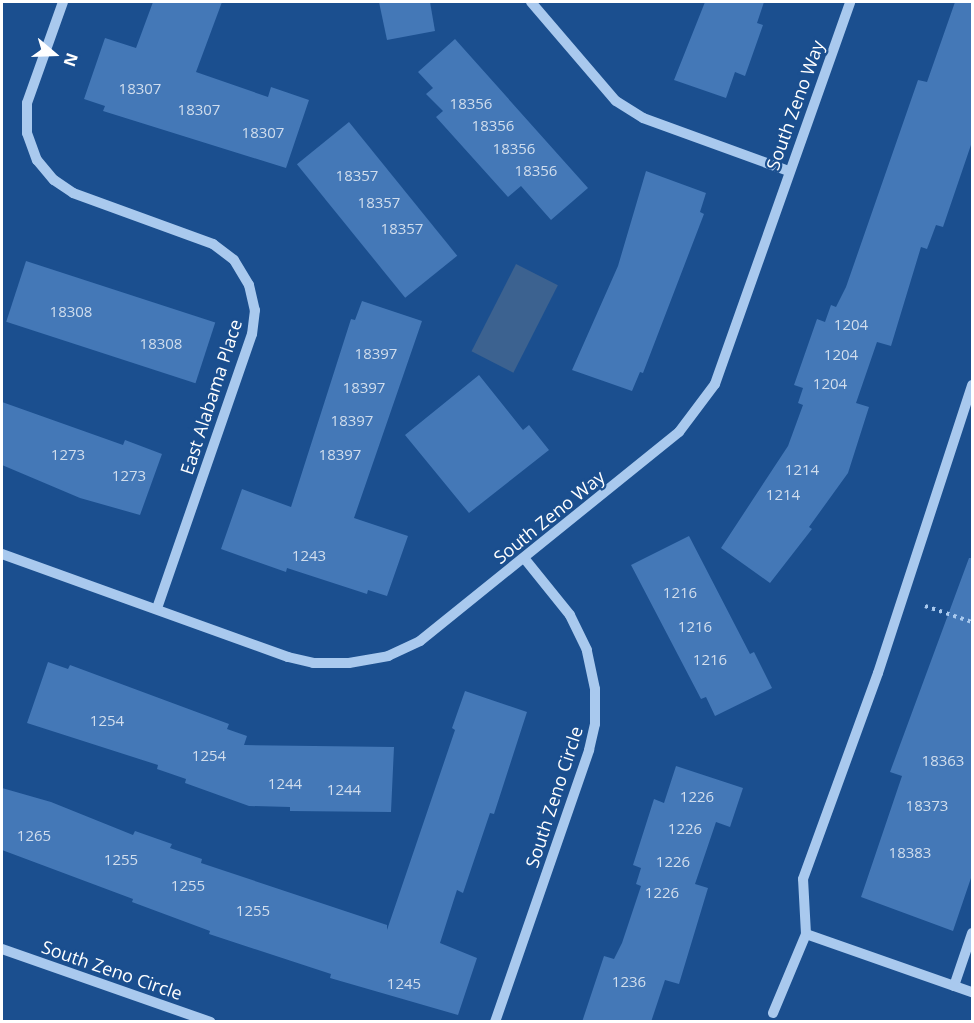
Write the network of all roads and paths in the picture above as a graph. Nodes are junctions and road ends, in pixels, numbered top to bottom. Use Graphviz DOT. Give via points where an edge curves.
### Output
graph roads {
  1 [pos="63,2"];
  2 [pos="531,2"];
  3 [pos="850,2"];
  4 [pos="789,171"];
  5 [pos="972,385"];
  6 [pos="2,554"];
  7 [pos="524,558"];
  8 [pos="924,605"];
  9 [pos="157,609"];
  10 [pos="972,622"];
  11 [pos="972,933"];
  12 [pos="806,934"];
  13 [pos="2,949"];
  14 [pos="954,986"];
  15 [pos="972,992"];
  16 [pos="773,1013"];
  17 [pos="211,1022"];
  18 [pos="495,1022"];
  1 -- 9 [label="street, East Alabama Place" via="27,103 27,133 37,160 54,180 73,193 213,244 234,260 249,285 255,310 252,334"];
  2 -- 4 [label="street" via="616,101 643,118"];
  3 -- 4 [label="street, South Zeno Way"];
  4 -- 7 [label="street, South Zeno Way" via="715,384 679,432"];
  5 -- 12 [label="street" via="878,673 803,879"];
  6 -- 9 [label="street, South Zeno Way"];
  7 -- 9 [label="street, South Zeno Way" via="420,641 388,656 349,663 288,657"];
  7 -- 18 [label="street, South Zeno Circle" via="570,615 587,650 595,689 595,724"];
  8 -- 10 [label="path"];
  11 -- 14 [label="street"];
  12 -- 14 [label="street"];
  12 -- 16 [label="street"];
  13 -- 17 [label="street, South Zeno Circle"];
  14 -- 15 [label="street"];
}
